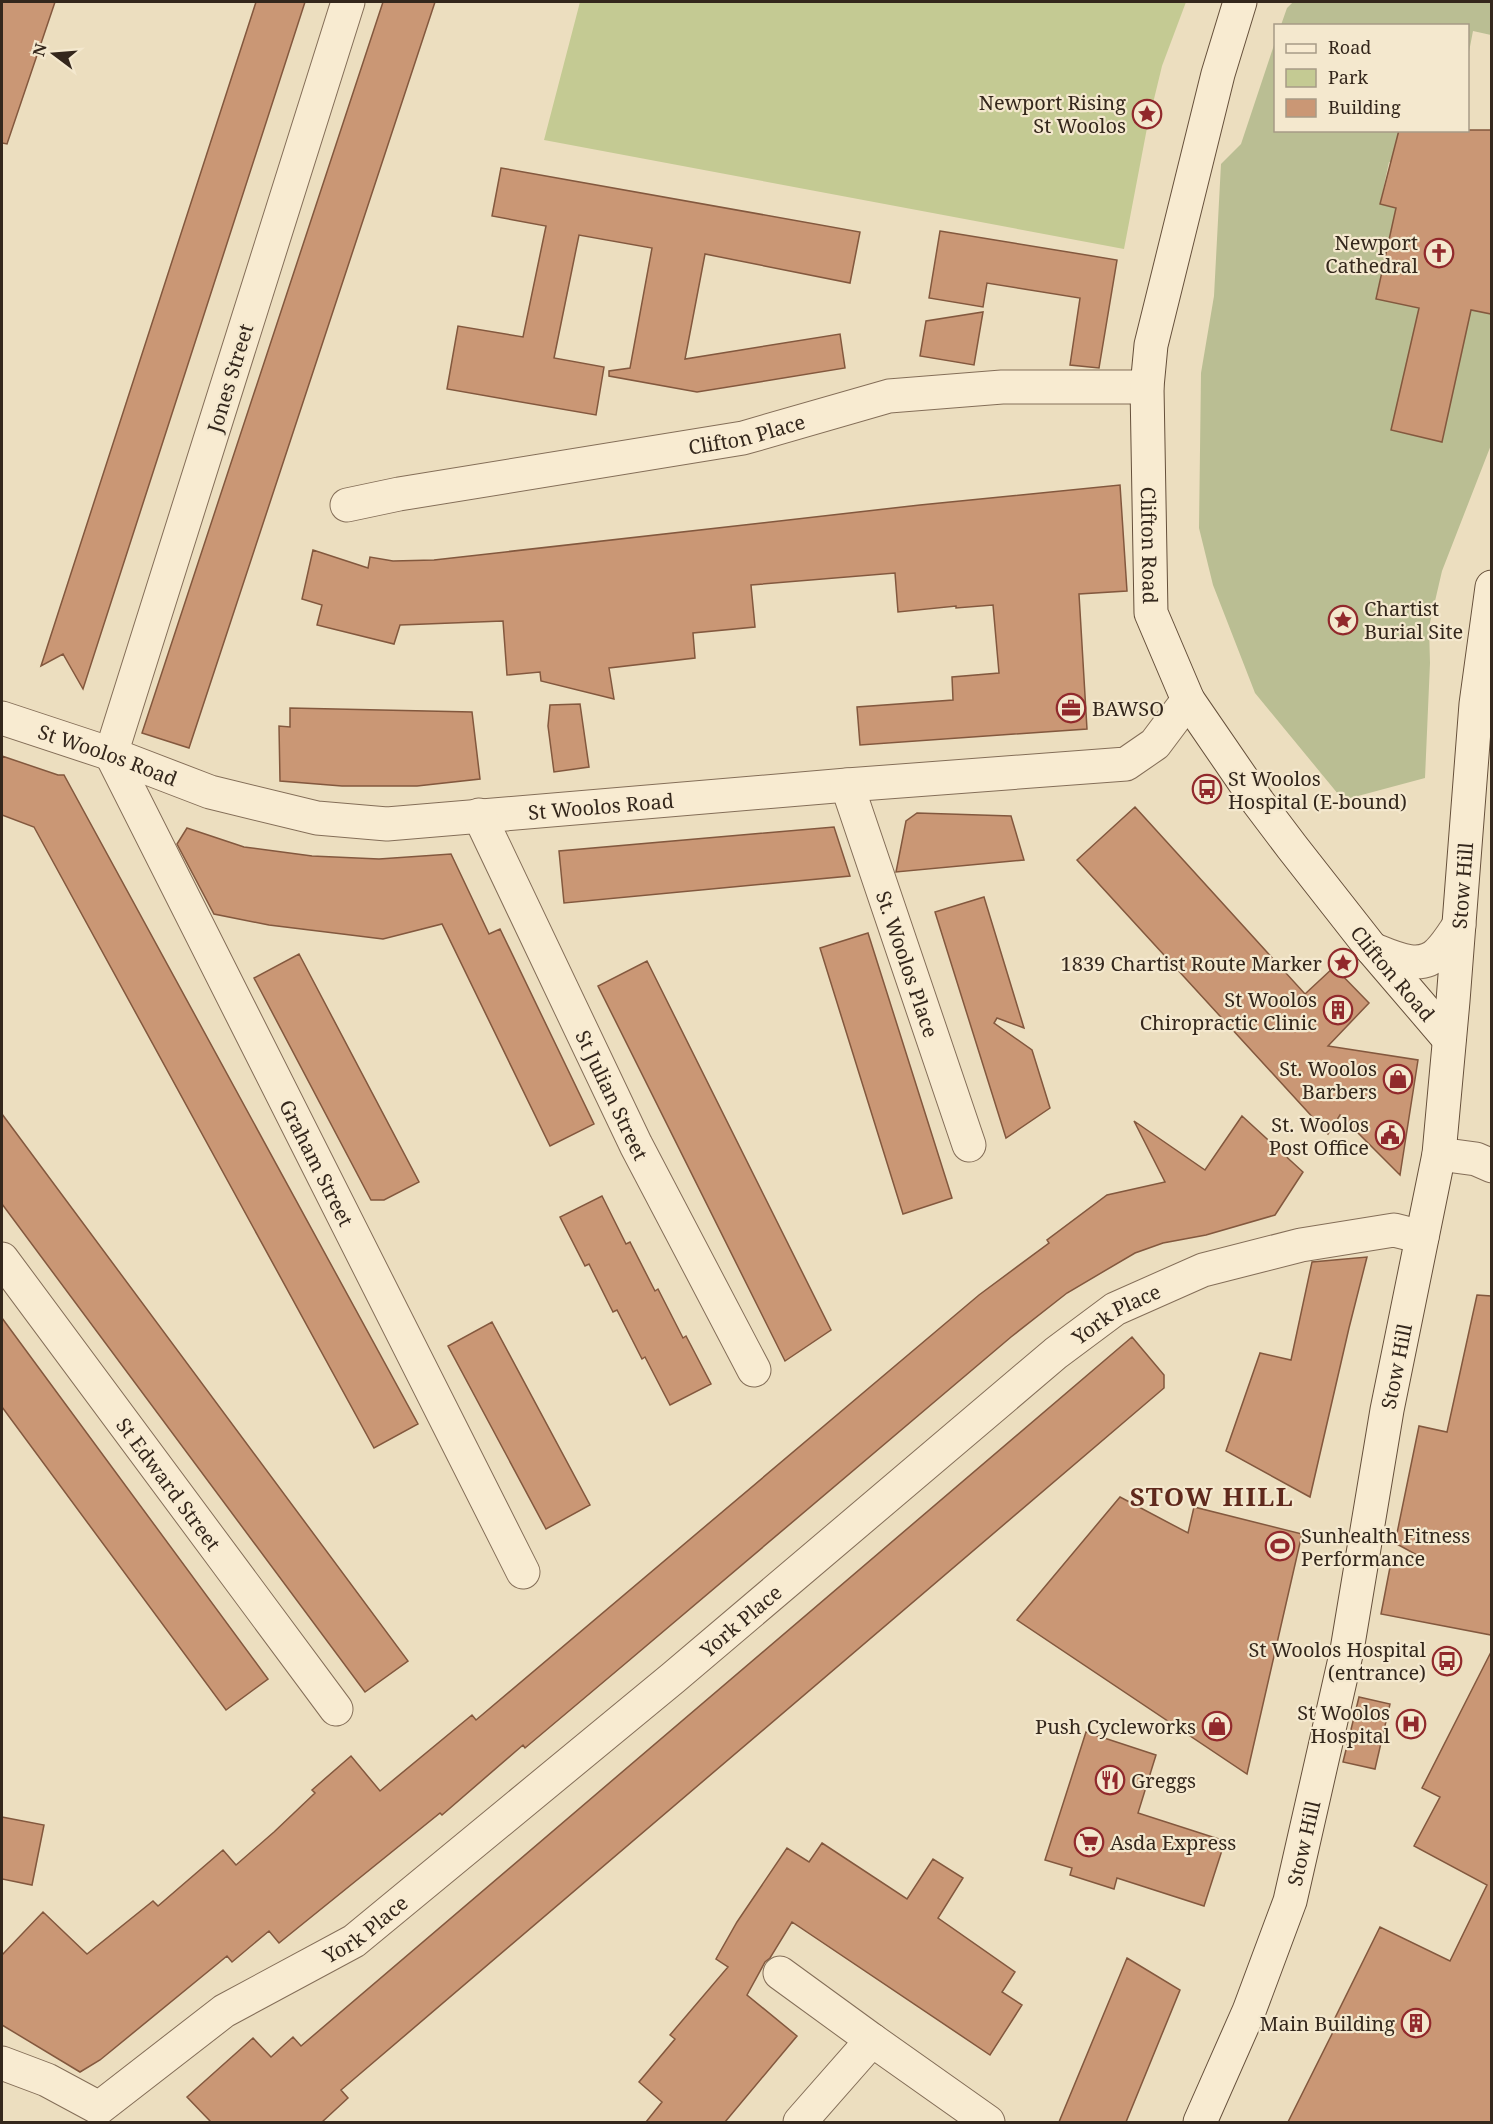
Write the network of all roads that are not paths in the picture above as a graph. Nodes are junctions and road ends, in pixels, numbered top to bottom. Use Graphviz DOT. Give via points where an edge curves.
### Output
graph roads {
  1 [pos="348,2"];
  2 [pos="1240,2"];
  3 [pos="1147,387"];
  4 [pos="346,505"];
  5 [pos="1491,587"];
  6 [pos="1188,700"];
  7 [pos="2,718"];
  8 [pos="111,754"];
  9 [pos="847,784"];
  10 [pos="479,815"];
  11 [pos="1459,925"];
  12 [pos="1371,949"];
  13 [pos="1449,1039"];
  14 [pos="969,1145"];
  15 [pos="1439,1154"];
  16 [pos="1491,1166"];
  17 [pos="1422,1237"];
  18 [pos="2,1259"];
  19 [pos="754,1370"];
  20 [pos="523,1572"];
  21 [pos="336,1709"];
  22 [pos="780,1973"];
  23 [pos="872,2040"];
  24 [pos="22,2071"];
  25 [pos="110,2115"];
  26 [pos="800,2122"];
  27 [pos="988,2122"];
  28 [pos="1200,2122"];
  1 -- 8 [label="street, Jones Street"];
  2 -- 3 [label="street, Clifton Road" via="1218,74 1151,345"];
  3 -- 4 [label="street, Clifton Place" via="1002,387 889,396 743,438"];
  3 -- 6 [label="street, Clifton Road" via="1151,613"];
  5 -- 11 [label="street, Stow Hill" via="1475,715"];
  6 -- 9 [label="street, St Woolos Road" via="1155,744 1126,764"];
  6 -- 12 [label="street, Clifton Road" via="1258,802"];
  7 -- 8 [label="street, St Woolos Road"];
  8 -- 10 [label="street, St Woolos Road" via="210,792 317,818 387,824"];
  8 -- 20 [label="street, Graham Street"];
  9 -- 10 [label="street, St Woolos Road"];
  9 -- 14 [label="street, St. Woolos Place"];
  10 -- 19 [label="street, St Julian Street" via="636,1145"];
  11 -- 12 [label="street" via="1438,954 1421,963 1402,961"];
  11 -- 13 [label="street, Stow Hill"];
  12 -- 13 [label="street, Clifton Road"];
  13 -- 15 [label="street, Stow Hill"];
  15 -- 16 [label="street"];
  15 -- 17 [label="street, Stow Hill"];
  17 -- 25 [label="street, York Place" via="1394,1230 1301,1245 1203,1270 1114,1309 1056,1353 354,1941 224,2011"];
  17 -- 28 [label="street, Stow Hill" via="1387,1410 1347,1650 1290,1901 1249,2011"];
  18 -- 21 [label="street, St Edward Street"];
  22 -- 23 [label="street"];
  23 -- 26 [label="street"];
  23 -- 27 [label="street"];
  24 -- 25 [label="street, York Place"];
}
